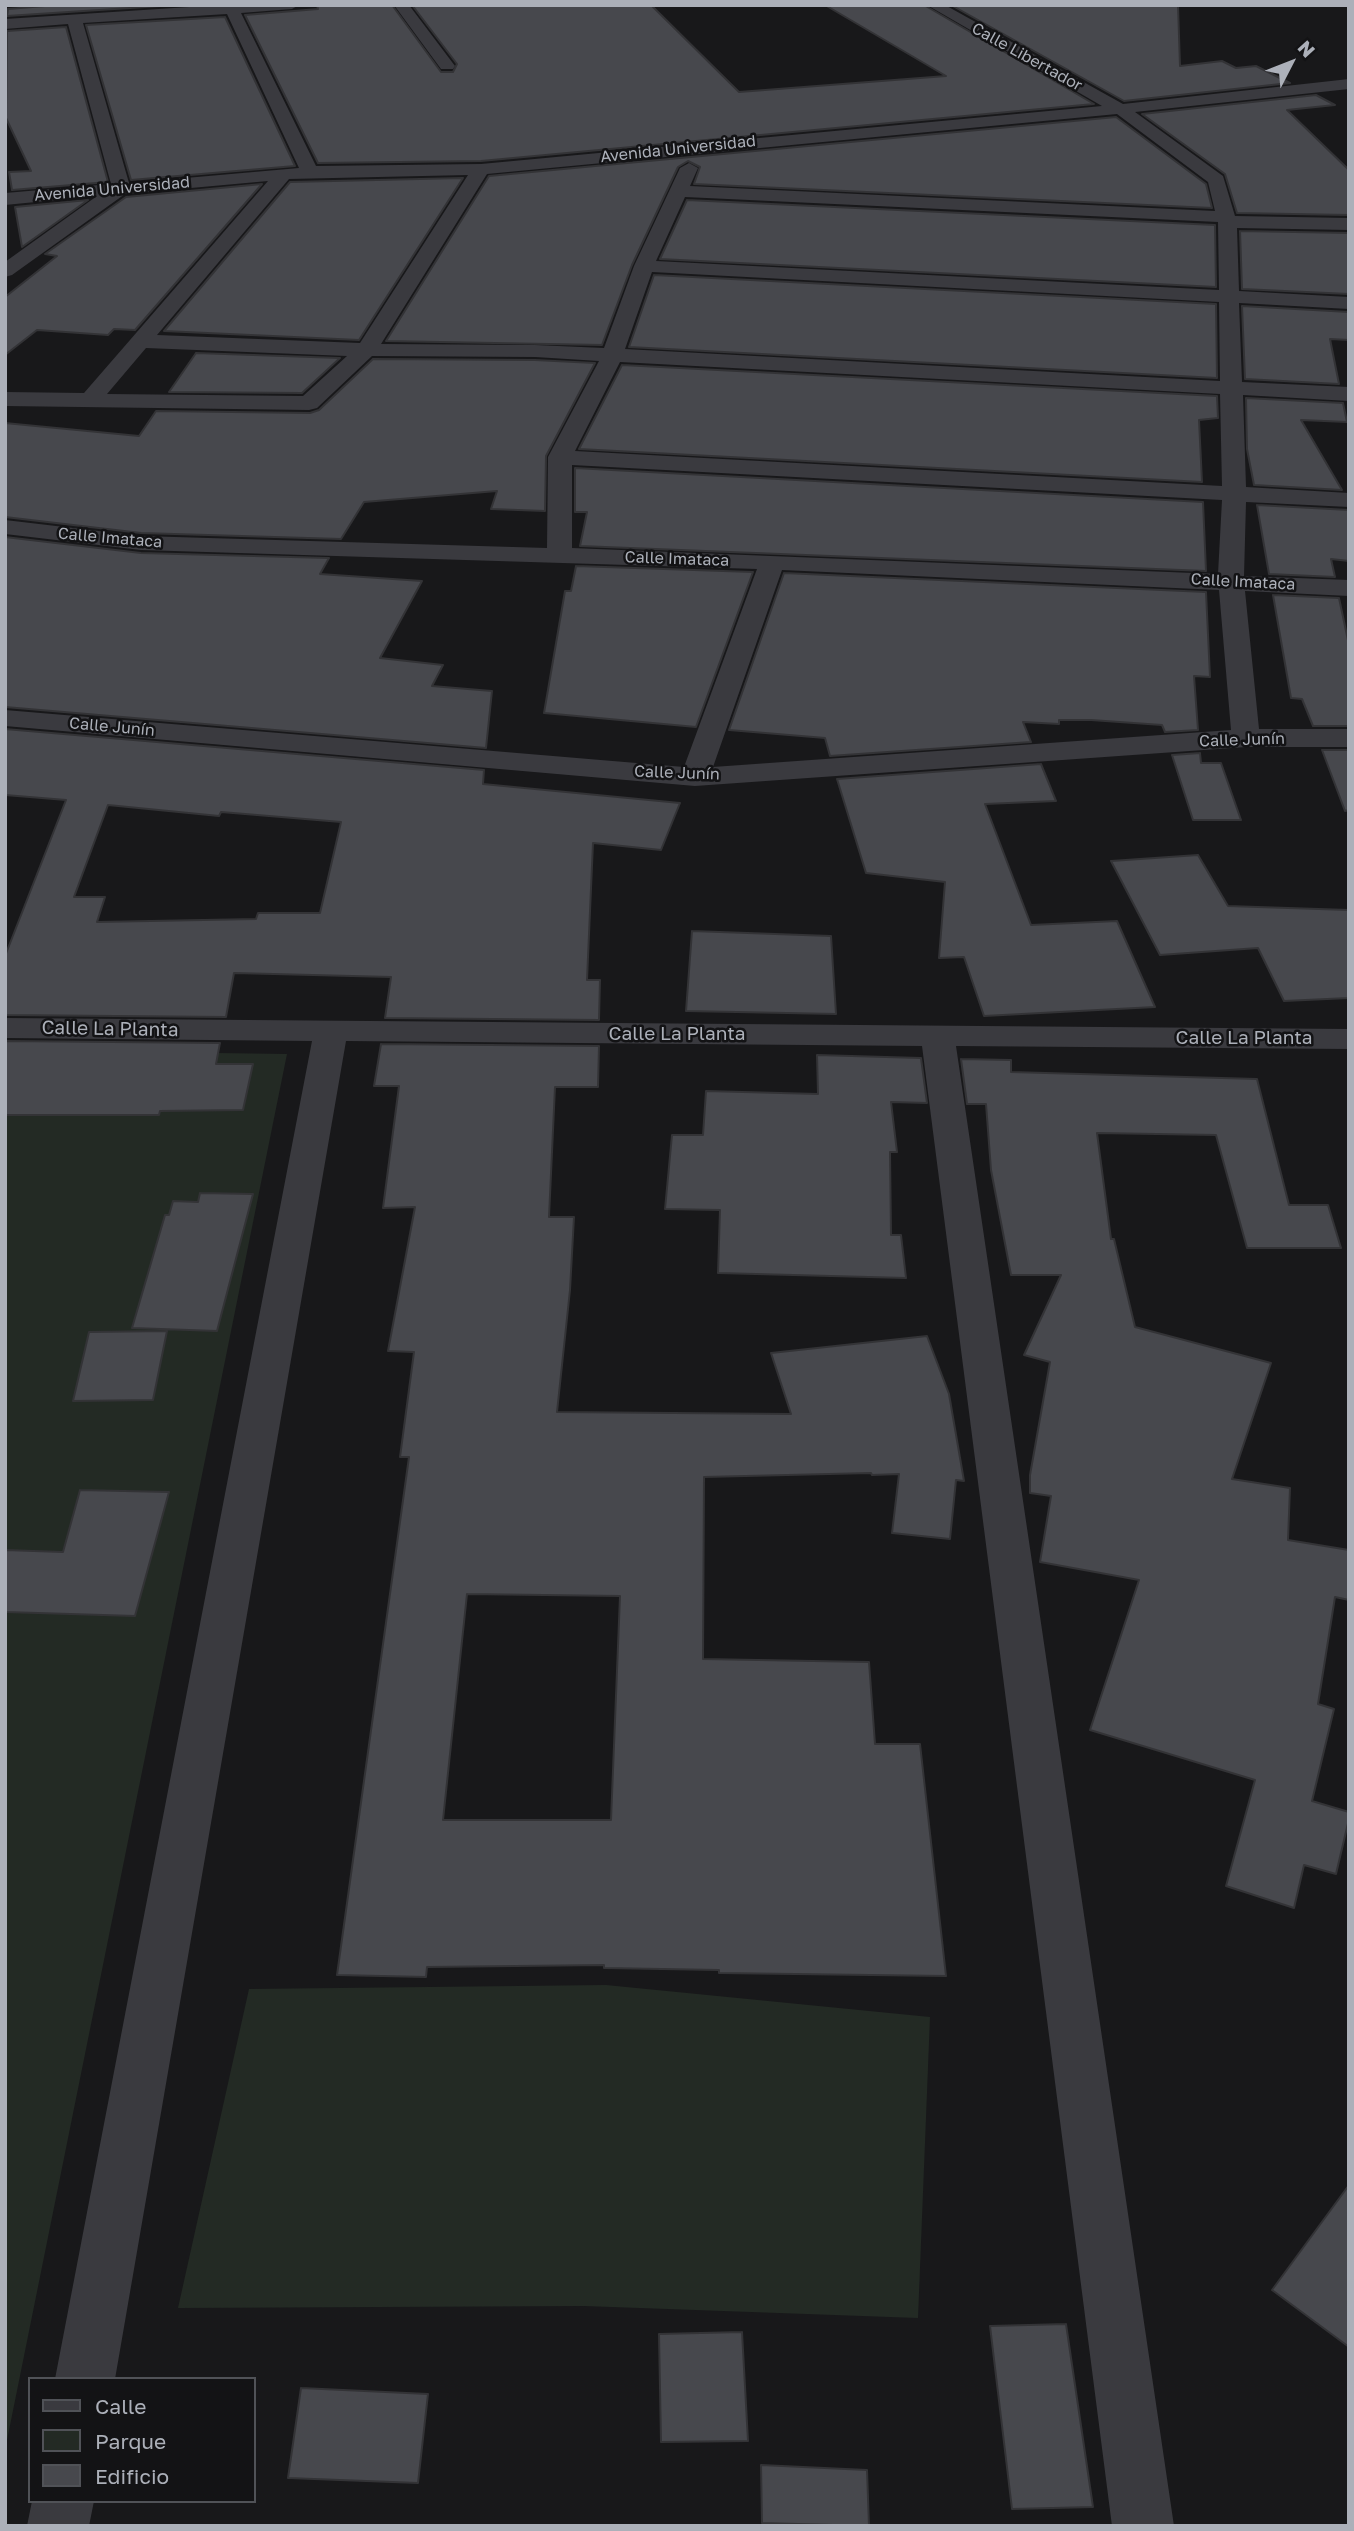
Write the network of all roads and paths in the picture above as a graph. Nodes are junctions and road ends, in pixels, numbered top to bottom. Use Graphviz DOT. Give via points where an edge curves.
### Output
graph roads {
  1 [pos="292,5"];
  2 [pos="401,5"];
  3 [pos="934,5"];
  4 [pos="232,9"];
  5 [pos="74,20"];
  6 [pos="5,24"];
  7 [pos="447,66"];
  8 [pos="1349,84"];
  9 [pos="1120,109"];
  10 [pos="698,146"];
  11 [pos="481,169"];
  12 [pos="310,172"];
  13 [pos="284,174"];
  14 [pos="121,188"];
  15 [pos="679,191"];
  16 [pos="5,199"];
  17 [pos="1227,220"];
  18 [pos="1349,225"];
  19 [pos="644,266"];
  20 [pos="5,271"];
  21 [pos="1229,297"];
  22 [pos="1349,303"];
  23 [pos="139,341"];
  24 [pos="366,350"];
  25 [pos="612,357"];
  26 [pos="1232,387"];
  27 [pos="1349,394"];
  28 [pos="5,399"];
  29 [pos="88,402"];
  30 [pos="560,457"];
  31 [pos="1234,494"];
  32 [pos="1349,500"];
  33 [pos="5,527"];
  34 [pos="559,555"];
  35 [pos="772,562"];
  36 [pos="1231,582"];
  37 [pos="1349,588"];
  38 [pos="5,718"];
  39 [pos="1247,738"];
  40 [pos="1349,738"];
  41 [pos="695,777"];
  42 [pos="5,1028"];
  43 [pos="331,1032"];
  44 [pos="938,1037"];
  45 [pos="1349,1039"];
  46 [pos="85,2377"];
  47 [pos="62,2503"];
  48 [pos="58,2526"];
  49 [pos="1143,2526"];
  1 -- 4 [label="street"];
  2 -- 7 [label="street"];
  3 -- 9 [label="street, Calle Libertador"];
  4 -- 5 [label="street"];
  4 -- 12 [label="street"];
  5 -- 6 [label="street"];
  5 -- 14 [label="street"];
  8 -- 9 [label="street, Avenida Universidad"];
  9 -- 10 [label="street, Avenida Universidad"];
  9 -- 17 [label="street, Calle Libertador" via="1217,180"];
  10 -- 11 [label="street, Avenida Universidad"];
  10 -- 15 [label="street"];
  11 -- 12 [label="street, Avenida Universidad"];
  11 -- 24 [label="street"];
  12 -- 13 [label="street, Avenida Universidad"];
  13 -- 14 [label="street, Avenida Universidad"];
  13 -- 23 [label="street"];
  14 -- 16 [label="street, Avenida Universidad"];
  14 -- 20 [label="street"];
  15 -- 17 [label="street"];
  15 -- 19 [label="street"];
  17 -- 18 [label="street"];
  17 -- 21 [label="street, Calle Libertador"];
  19 -- 21 [label="street"];
  19 -- 25 [label="street"];
  21 -- 22 [label="street"];
  21 -- 26 [label="street, Calle Libertador"];
  23 -- 24 [label="street"];
  23 -- 29 [label="street"];
  24 -- 25 [label="street" via="535,351"];
  24 -- 29 [label="street" via="309,402"];
  25 -- 26 [label="street"];
  25 -- 30 [label="street"];
  26 -- 27 [label="street"];
  26 -- 31 [label="street, Calle Libertador"];
  28 -- 29 [label="street"];
  30 -- 31 [label="street"];
  30 -- 34 [label="street"];
  31 -- 32 [label="street"];
  31 -- 36 [label="street, Calle Libertador"];
  33 -- 34 [label="street, Calle Imataca" via="141,543"];
  34 -- 35 [label="street, Calle Imataca"];
  35 -- 36 [label="street, Calle Imataca"];
  35 -- 41 [label="street"];
  36 -- 37 [label="street, Calle Imataca"];
  36 -- 39 [label="street, Calle Libertador"];
  38 -- 41 [label="street, Calle Junín"];
  39 -- 40 [label="street, Calle Junín"];
  39 -- 41 [label="street, Calle Junín"];
  42 -- 43 [label="street, Calle La Planta"];
  43 -- 44 [label="street, Calle La Planta"];
  43 -- 46 [label="street"];
  44 -- 45 [label="street, Calle La Planta"];
  44 -- 49 [label="street"];
  47 -- 48 [label="street"];
}
